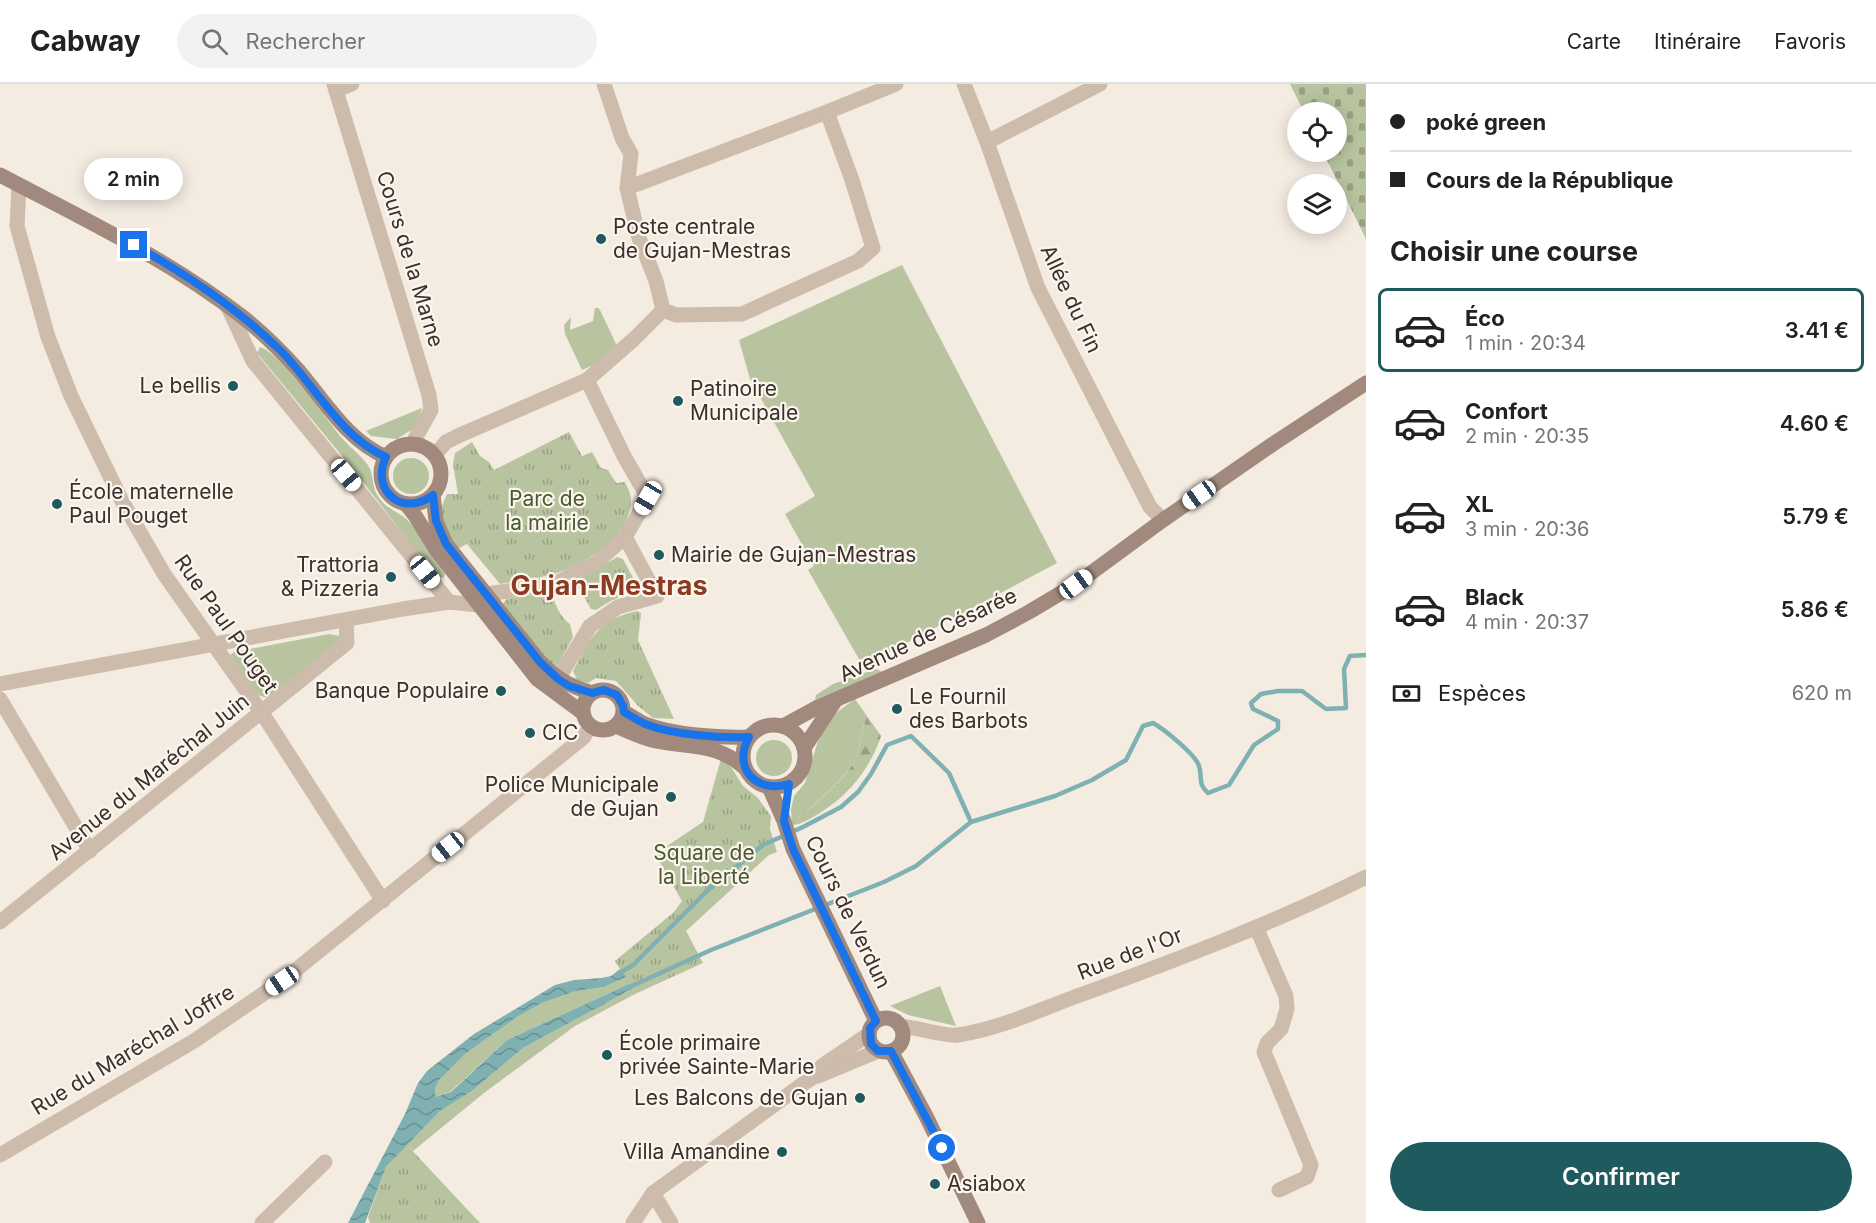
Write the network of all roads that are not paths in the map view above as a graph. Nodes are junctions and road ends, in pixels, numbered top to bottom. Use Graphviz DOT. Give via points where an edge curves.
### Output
graph roads {
  1 [pos="352,84"];
  2 [pos="604,84"];
  3 [pos="896,84"];
  4 [pos="964,84"];
  5 [pos="1100,84"];
  6 [pos="335,87"];
  7 [pos="827,112"];
  8 [pos="987,142"];
  9 [pos="0,175"];
  10 [pos="19,185"];
  11 [pos="627,188"];
  12 [pos="227,305"];
  13 [pos="663,310"];
  14 [pos="587,380"];
  15 [pos="1366,383"];
  16 [pos="412,444"];
  17 [pos="435,455"];
  18 [pos="386,457"];
  19 [pos="433,495"];
  20 [pos="406,504"];
  21 [pos="1163,520"];
  22 [pos="625,537"];
  23 [pos="455,575"];
  24 [pos="441,598"];
  25 [pos="483,599"];
  26 [pos="346,620"];
  27 [pos="214,645"];
  28 [pos="558,679"];
  29 [pos="0,684"];
  30 [pos="592,693"];
  31 [pos="0,699"];
  32 [pos="835,701"];
  33 [pos="262,713"];
  34 [pos="620,719"];
  35 [pos="587,720"];
  36 [pos="783,726"];
  37 [pos="749,737"];
  38 [pos="804,748"];
  39 [pos="745,768"];
  40 [pos="789,784"];
  41 [pos="769,787"];
  42 [pos="784,824"];
  43 [pos="90,851"];
  44 [pos="1366,877"];
  45 [pos="383,901"];
  46 [pos="0,922"];
  47 [pos="1256,927"];
  48 [pos="900,1026"];
  49 [pos="872,1027"];
  50 [pos="885,1051"];
  51 [pos="812,1078"];
  52 [pos="0,1155"];
  53 [pos="325,1162"];
  54 [pos="1279,1190"];
  55 [pos="653,1193"];
  56 [pos="262,1223"];
  57 [pos="633,1223"];
  58 [pos="671,1223"];
  59 [pos="978,1223"];
  1 -- 6 [label="street"];
  2 -- 11 [label="street" via="631,154"];
  3 -- 7 [label="street"];
  4 -- 8 [label="street, Allée du Fin"];
  5 -- 8 [label="street"];
  6 -- 16 [label="street, Cours de la Marne" via="429,395 431,410"];
  7 -- 11 [label="street"];
  7 -- 13 [label="street" via="873,248 858,261 742,314 676,315"];
  8 -- 21 [label="street, Allée du Fin" via="1038,288 1150,507"];
  9 -- 10 [label="main road"];
  10 -- 12 [label="main road" via="159,258"];
  10 -- 27 [label="street, Rue Paul Pouget" via="17,226 48,337 71,396 122,501 164,574"];
  11 -- 13 [label="street"];
  12 -- 18 [label="main road" via="281,351 350,432 369,449"];
  12 -- 24 [label="street" via="253,361"];
  13 -- 14 [label="street"];
  14 -- 17 [label="street" via="460,435 446,442"];
  14 -- 22 [label="street" via="648,498"];
  15 -- 21 [label="main road, Avenue de Césarée"];
  16 -- 17 [label="main road"];
  16 -- 18 [label="main road" via="393,449"];
  17 -- 19 [label="main road" via="441,471"];
  18 -- 20 [label="main road" via="382,466 383,486 396,501"];
  19 -- 20 [label="main road" via="416,504"];
  19 -- 25 [label="main road" via="436,521 446,544"];
  20 -- 23 [label="main road"];
  21 -- 32 [label="main road, Avenue de Césarée" via="1076,584 1029,612 987,635"];
  22 -- 25 [label="street" via="596,563 554,584"];
  22 -- 28 [label="street" via="657,596 618,607 590,626"];
  23 -- 24 [label="street"];
  23 -- 25 [label="main road"];
  24 -- 25 [label="street"];
  24 -- 26 [label="street"];
  25 -- 28 [label="main road"];
  25 -- 35 [label="main road" via="537,679"];
  26 -- 27 [label="street"];
  26 -- 33 [label="street, Avenue du Maréchal Juin" via="347,643"];
  27 -- 29 [label="street"];
  27 -- 33 [label="street, Rue Paul Pouget"];
  28 -- 30 [label="main road"];
  30 -- 34 [label="main road" via="604,690 617,695 623,706"];
  30 -- 35 [label="main road" via="584,702"];
  31 -- 43 [label="street"];
  32 -- 36 [label="main road, Avenue de Césarée"];
  32 -- 38 [label="main road, Avenue de Césarée"];
  33 -- 43 [label="street, Avenue du Maréchal Juin"];
  33 -- 45 [label="street, Rue Paul Pouget"];
  34 -- 35 [label="main road" via="603,731"];
  34 -- 37 [label="main road" via="720,738"];
  34 -- 39 [label="main road" via="637,736 717,750"];
  35 -- 45 [label="street, Rue du Maréchal Joffre" via="585,737"];
  36 -- 37 [label="main road" via="764,727"];
  36 -- 38 [label="main road" via="800,738"];
  37 -- 39 [label="main road" via="744,747"];
  38 -- 40 [label="main road" via="803,768"];
  39 -- 41 [label="main road" via="751,777"];
  40 -- 41 [label="main road"];
  40 -- 42 [label="main road"];
  41 -- 42 [label="main road, Cours de Verdun"];
  42 -- 49 [label="main road, Cours de Verdun"];
  43 -- 46 [label="street, Avenue du Maréchal Juin"];
  44 -- 47 [label="street, Rue de l'Or"];
  45 -- 52 [label="street, Rue du Maréchal Joffre" via="282,981 194,1041"];
  47 -- 48 [label="street, Rue de l'Or" via="1132,976 956,1036"];
  47 -- 54 [label="street" via="1286,996 1287,1009 1281,1029 1264,1052 1311,1165 1306,1177"];
  48 -- 49 [label="main road" via="887,1018"];
  48 -- 50 [label="main road" via="900,1045"];
  49 -- 50 [label="main road" via="871,1044"];
  49 -- 51 [label="street"];
  50 -- 51 [label="street"];
  50 -- 59 [label="main road" via="926,1116"];
  51 -- 55 [label="street"];
  53 -- 56 [label="street"];
  55 -- 57 [label="street"];
  55 -- 58 [label="street"];
}
